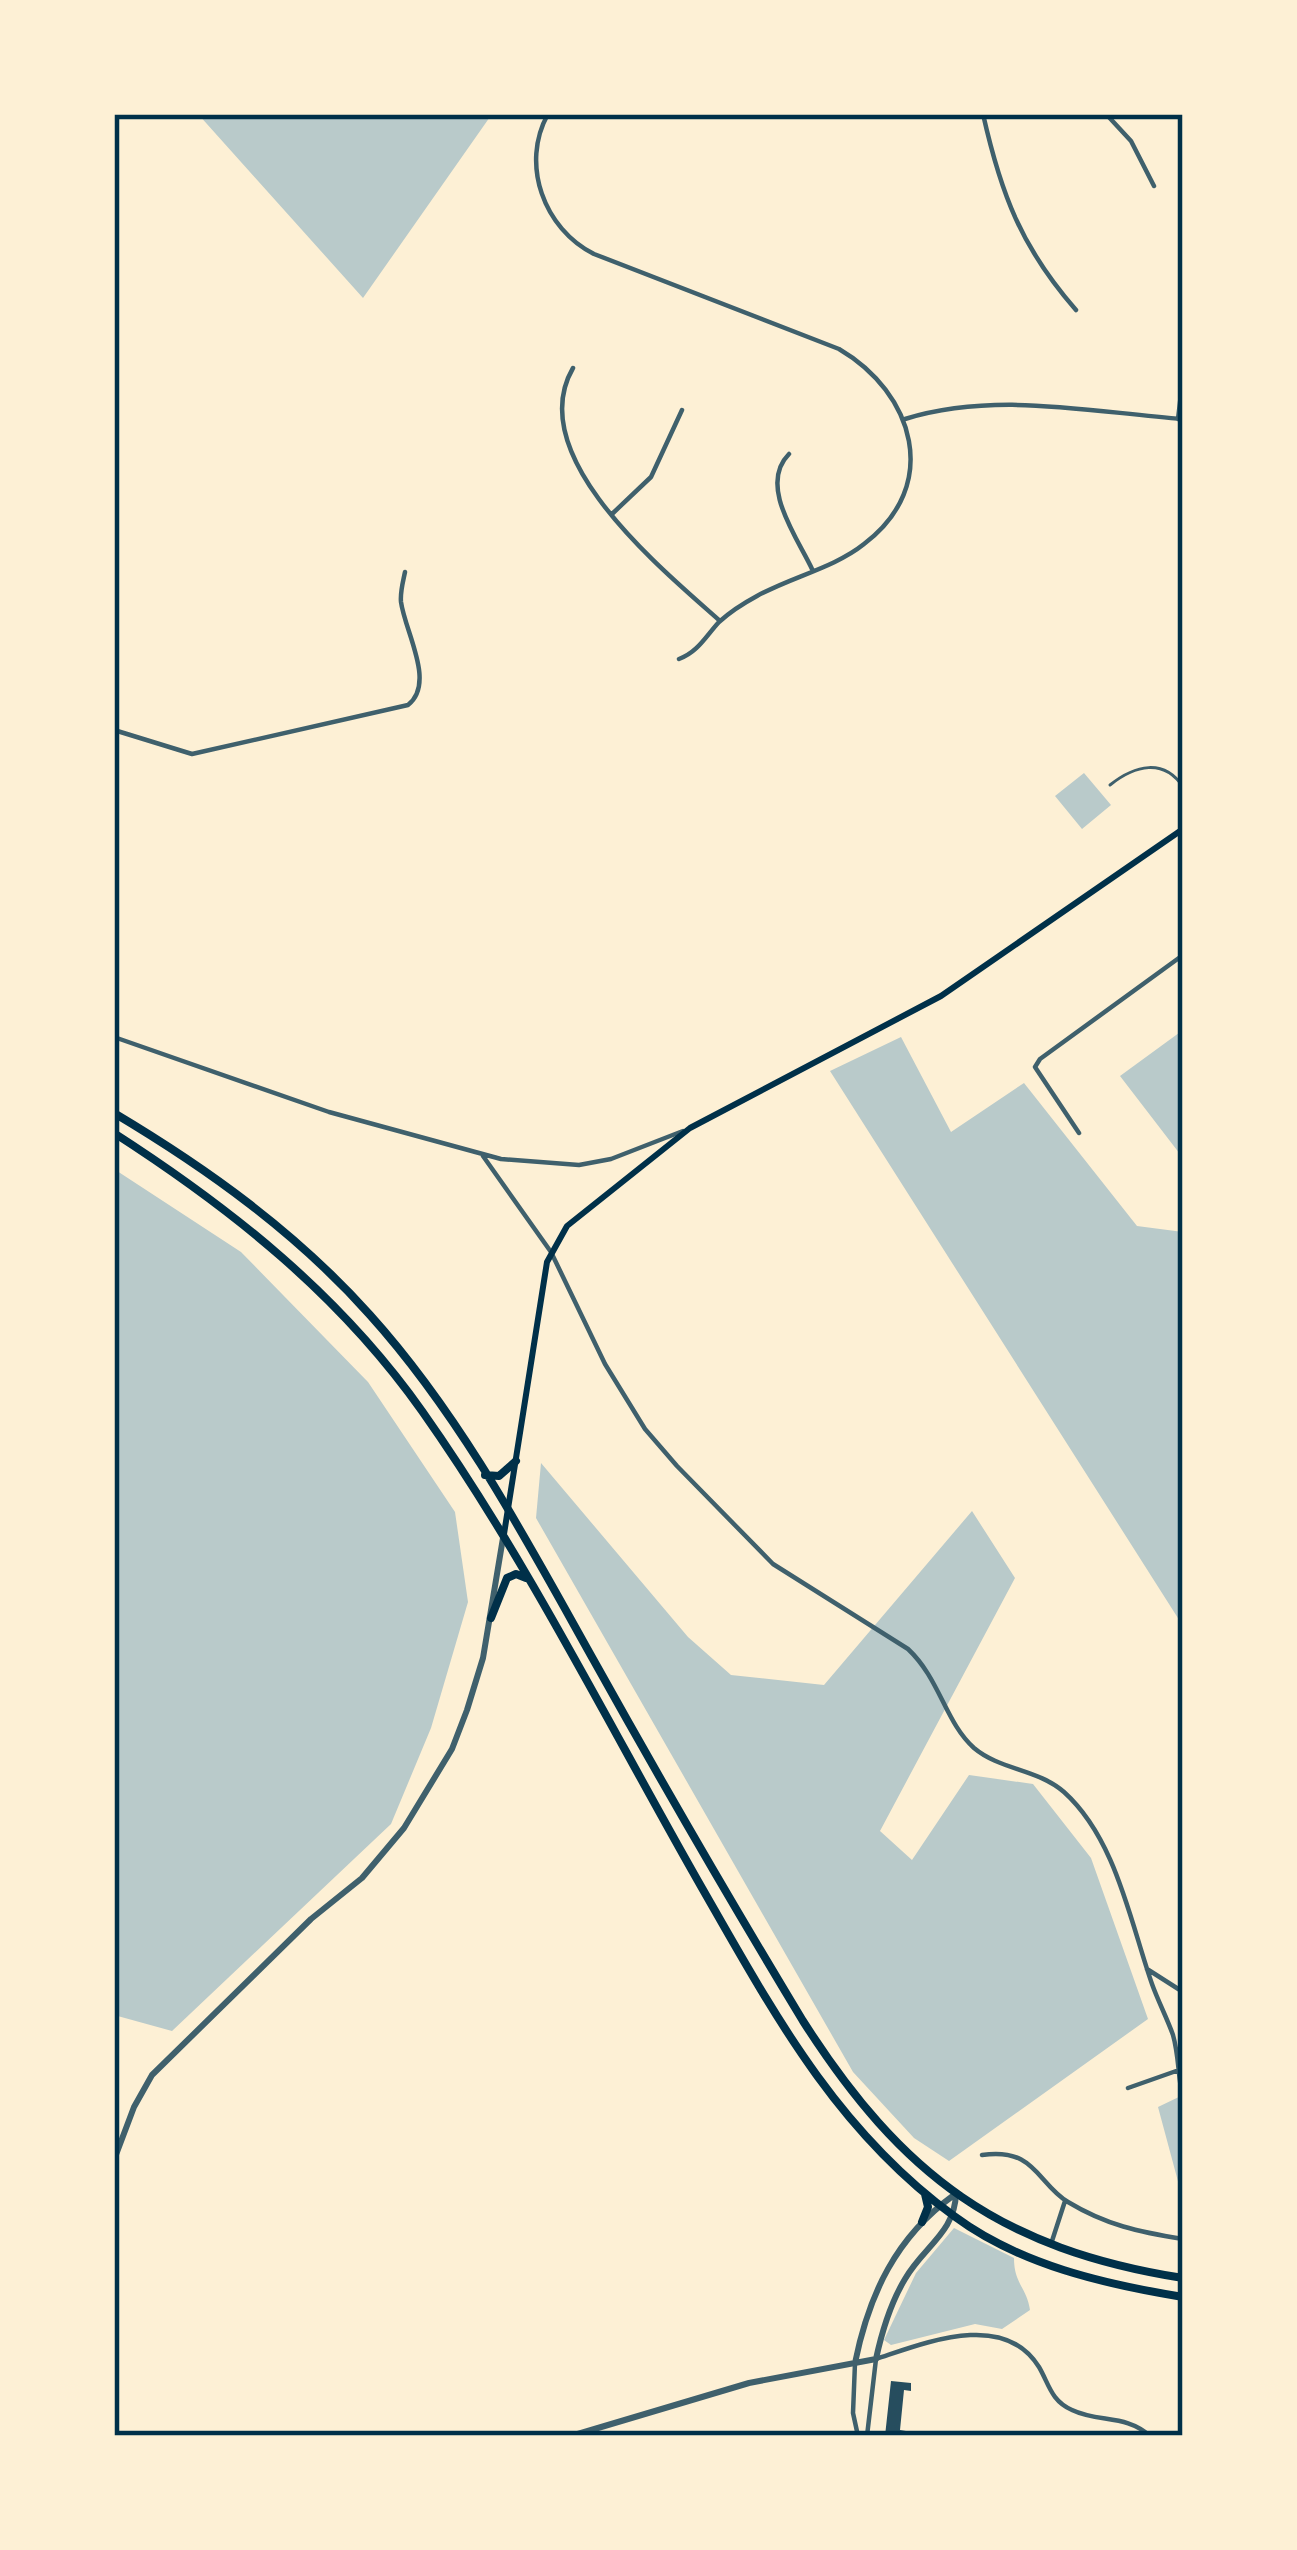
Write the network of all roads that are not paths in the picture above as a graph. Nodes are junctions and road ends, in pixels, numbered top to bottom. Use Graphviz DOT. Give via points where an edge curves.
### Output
graph roads {
  1 [pos="548,114"];
  2 [pos="983,114"];
  3 [pos="1106,114"];
  4 [pos="1154,186"];
  5 [pos="1076,310"];
  6 [pos="573,368"];
  7 [pos="1183,377"];
  8 [pos="682,410"];
  9 [pos="905,419"];
  10 [pos="1180,419"];
  11 [pos="789,454"];
  12 [pos="612,514"];
  13 [pos="812,569"];
  14 [pos="405,572"];
  15 [pos="720,621"];
  16 [pos="680,658"];
  17 [pos="114,730"];
  18 [pos="1110,785"];
  19 [pos="1183,787"];
  20 [pos="1183,829"];
  21 [pos="1183,956"];
  22 [pos="114,1037"];
  23 [pos="114,1112"];
  24 [pos="690,1128"];
  25 [pos="114,1133"];
  26 [pos="1078,1133"];
  27 [pos="485,1156"];
  28 [pos="551,1252"];
  29 [pos="516,1461"];
  30 [pos="485,1474"];
  31 [pos="508,1511"];
  32 [pos="503,1538"];
  33 [pos="528,1578"];
  34 [pos="490,1618"];
  35 [pos="1147,1969"];
  36 [pos="1183,1992"];
  37 [pos="1179,2070"];
  38 [pos="1128,2088"];
  39 [pos="1183,2099"];
  40 [pos="982,2155"];
  41 [pos="114,2160"];
  42 [pos="925,2193"];
  43 [pos="956,2193"];
  44 [pos="1065,2201"];
  45 [pos="940,2205"];
  46 [pos="955,2218"];
  47 [pos="922,2222"];
  48 [pos="1183,2239"];
  49 [pos="1051,2246"];
  50 [pos="1183,2278"];
  51 [pos="1183,2297"];
  52 [pos="875,2359"];
  53 [pos="855,2363"];
  54 [pos="572,2436"];
  55 [pos="858,2436"];
  56 [pos="867,2436"];
  57 [pos="1150,2436"];
  1 -- 9 [label="street" via="537,174 568,239 839,349 871,370"];
  2 -- 5 [label="street" via="1011,214"];
  3 -- 4 [label="street"];
  6 -- 12 [label="street" via="564,402 569,447"];
  7 -- 10 [label="street"];
  8 -- 12 [label="street" via="651,478"];
  9 -- 10 [label="street" via="1008,402"];
  9 -- 13 [label="street" via="910,467 896,511 858,549"];
  11 -- 13 [label="street" via="778,468 778,490"];
  12 -- 15 [label="street"];
  13 -- 15 [label="street"];
  14 -- 17 [label="street" via="401,603 420,680 408,705 192,754"];
  15 -- 16 [label="street"];
  18 -- 19 [label="lane" via="1124,773 1159,767"];
  20 -- 24 [label="main road" via="964,982"];
  21 -- 26 [label="street" via="1035,1067"];
  22 -- 27 [label="street"];
  23 -- 30 [label="main road" via="230,1187 335,1278 409,1362"];
  24 -- 27 [label="street" via="579,1165"];
  24 -- 28 [label="main road" via="567,1226"];
  25 -- 32 [label="main road" via="232,1214 346,1316 423,1412"];
  27 -- 28 [label="street"];
  28 -- 29 [label="main road"];
  28 -- 35 [label="street" via="645,1429 704,1494 773,1564 918,1658 971,1745 1031,1771 1076,1805 1110,1861"];
  29 -- 30 [label="main road" via="499,1476"];
  29 -- 31 [label="main road"];
  30 -- 31 [label="main road"];
  31 -- 32 [label="main road"];
  31 -- 43 [label="main road" via="838,2075 881,2129"];
  32 -- 33 [label="main road"];
  32 -- 34 [label="street"];
  33 -- 34 [label="main road" via="506,1578"];
  33 -- 42 [label="main road" via="815,2076 871,2146"];
  34 -- 41 [label="street" via="452,1749 404,1828 362,1878 152,2075"];
  35 -- 36 [label="street"];
  35 -- 37 [label="street"];
  37 -- 38 [label="street"];
  37 -- 39 [label="street"];
  40 -- 44 [label="street" via="1006,2154 1037,2168"];
  42 -- 45 [label="main road"];
  42 -- 47 [label="main road"];
  43 -- 45 [label="street"];
  43 -- 46 [label="street"];
  43 -- 49 [label="main road"];
  44 -- 48 [label="street" via="1124,2230"];
  44 -- 49 [label="street"];
  45 -- 46 [label="main road"];
  45 -- 47 [label="street"];
  46 -- 51 [label="main road" via="1055,2267"];
  46 -- 52 [label="street" via="907,2275"];
  47 -- 53 [label="street" via="881,2278"];
  49 -- 50 [label="main road"];
  52 -- 53 [label="street"];
  52 -- 56 [label="street"];
  52 -- 57 [label="street" via="965,2335 1004,2338 1030,2356 1065,2407 1122,2419"];
  53 -- 54 [label="street" via="748,2383"];
  53 -- 55 [label="street"];
}
